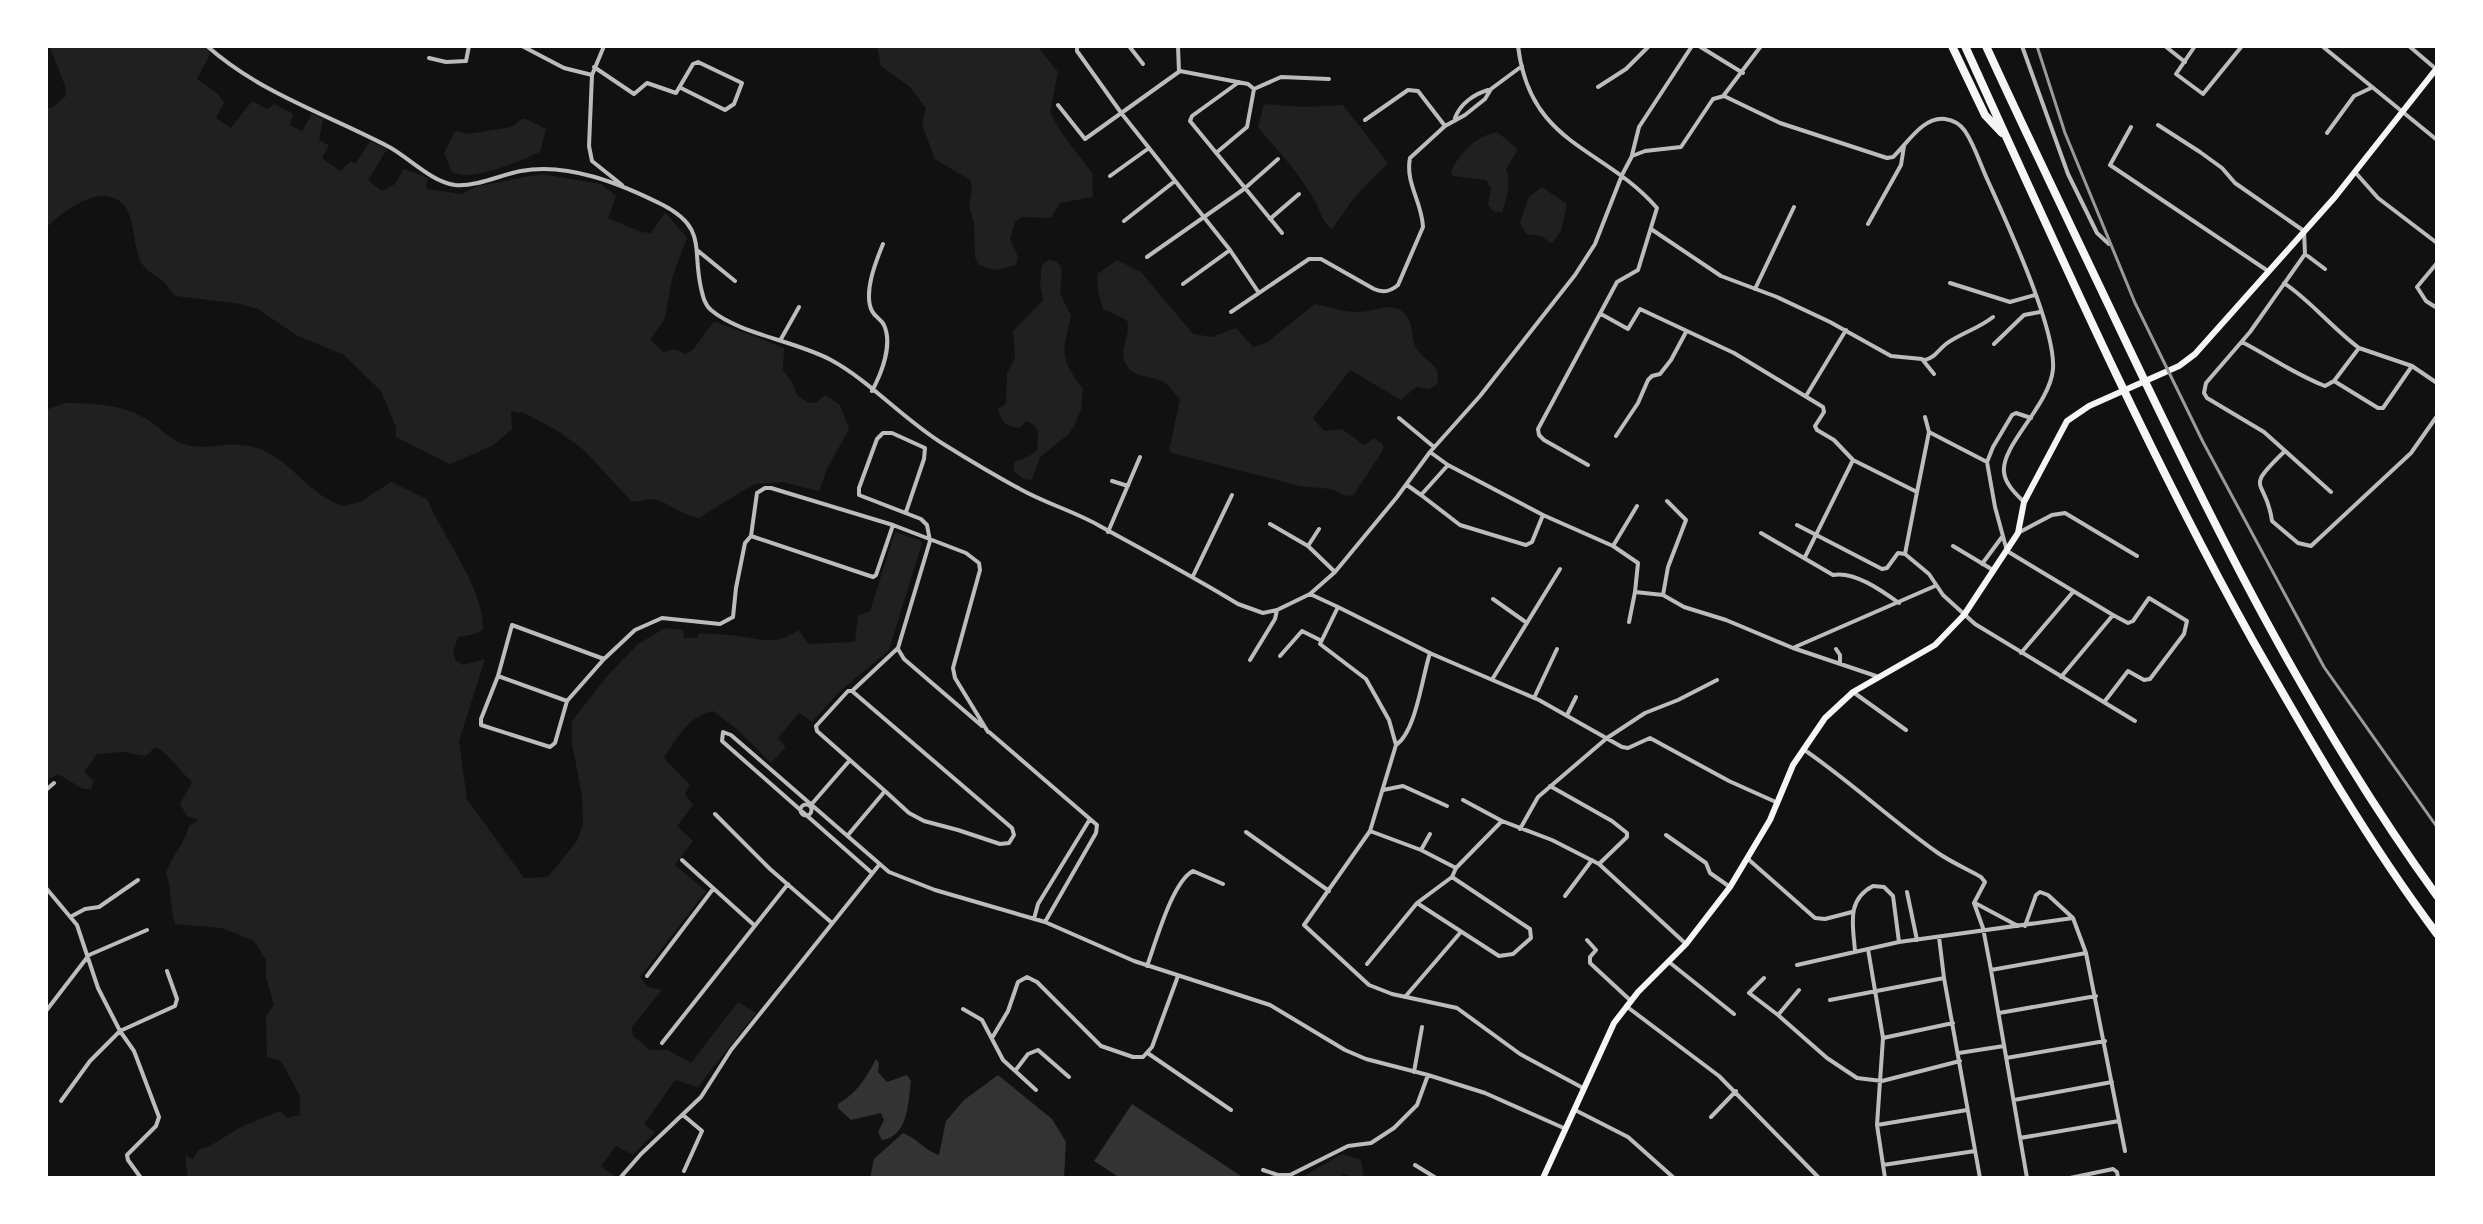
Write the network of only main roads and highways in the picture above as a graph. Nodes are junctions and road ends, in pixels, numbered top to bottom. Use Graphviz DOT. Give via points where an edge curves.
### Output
graph roads {
  1 [pos="1952,46"];
  2 [pos="1965,46"];
  3 [pos="1986,46"];
  4 [pos="2436,69"];
  5 [pos="2007,140"];
  6 [pos="2437,896"];
  7 [pos="2437,934"];
  8 [pos="1543,1178"];
  1 -- 5 [label="highway" via="1985,115"];
  2 -- 5 [label="highway"];
  3 -- 6 [label="highway" via="2242,579 2360,783"];
  4 -- 8 [label="main road" via="2355,172 2205,344 2179,366 2067,421 2024,502 2018,533 1964,615 1935,645 1876,676 1825,718 1793,765 1778,803 1730,887 1686,944 1628,1003 1604,1042"];
  5 -- 7 [label="highway" via="2225,591 2312,744"];
}
